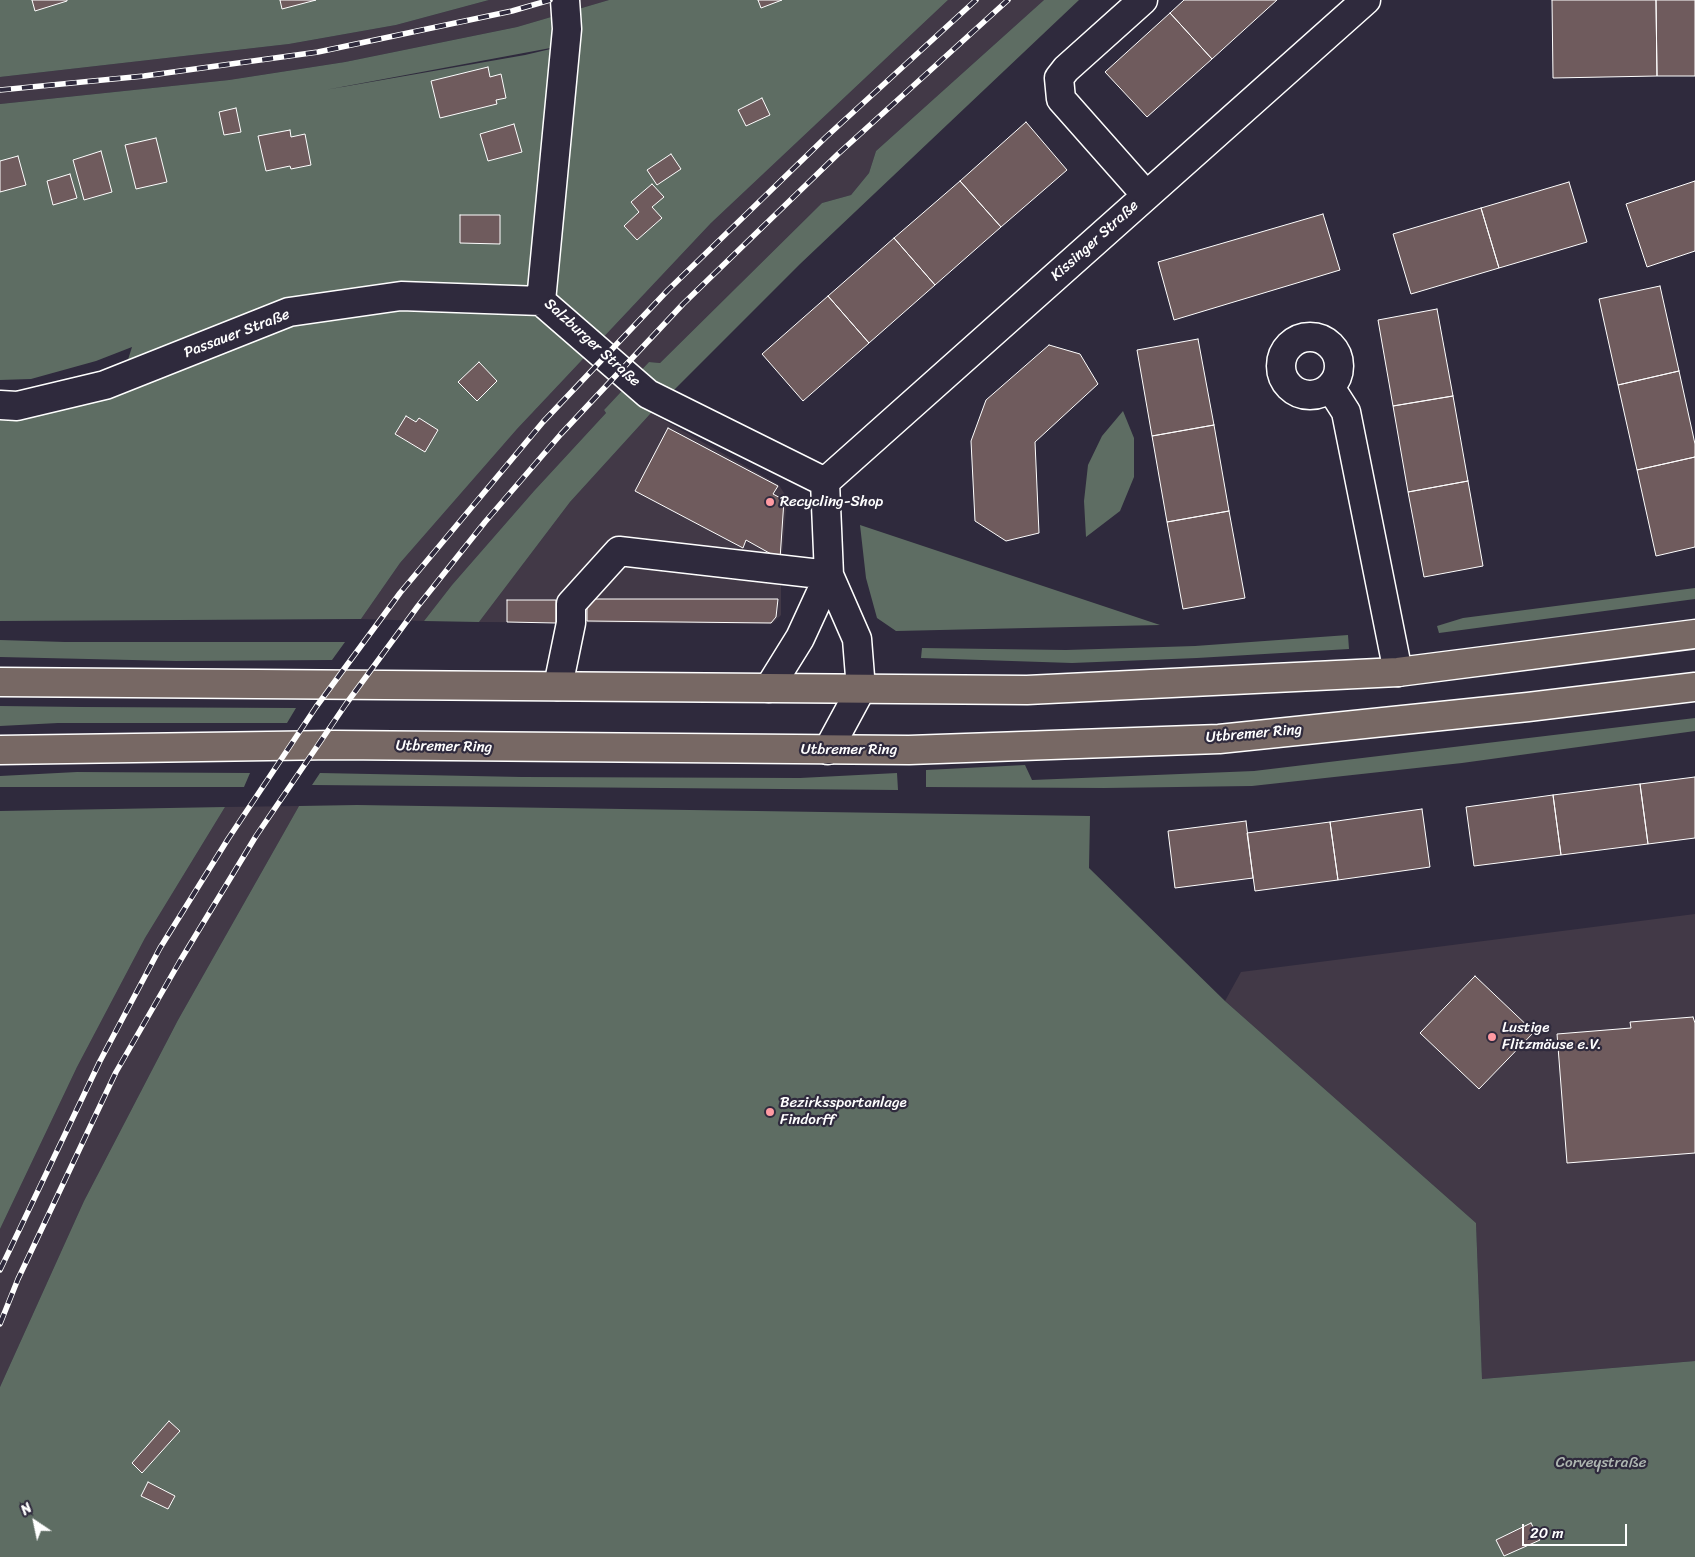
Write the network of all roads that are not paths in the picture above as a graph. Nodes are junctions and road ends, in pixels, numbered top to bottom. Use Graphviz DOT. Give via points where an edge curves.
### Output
graph roads {
  1 [pos="565,0"];
  2 [pos="1143,0"];
  3 [pos="1366,0"];
  4 [pos="1146,195"];
  5 [pos="541,301"];
  6 [pos="1330,387"];
  7 [pos="0,406"];
  8 [pos="825,482"];
  9 [pos="829,574"];
  10 [pos="1695,634"];
  11 [pos="1398,672"];
  12 [pos="0,682"];
  13 [pos="558,686"];
  14 [pos="1695,687"];
  15 [pos="769,688"];
  16 [pos="861,690"];
  17 [pos="0,750"];
  18 [pos="828,750"];
  1 -- 5 [label="street, Salzburger Straße" via="567,29"];
  2 -- 4 [label="street" via="1066,68 1060,78 1062,99"];
  3 -- 4 [label="street, Kissinger Straße"];
  4 -- 8 [label="street, Kissinger Straße"];
  5 -- 7 [label="street, Passauer Straße" via="401,296 290,312 104,385 17,406"];
  5 -- 8 [label="street, Salzburger Straße" via="648,394"];
  6 -- 11 [label="street" via="1346,412"];
  8 -- 9 [label="street"];
  9 -- 13 [label="street" via="619,552 571,604 571,623"];
  9 -- 15 [label="street" via="800,638"];
  9 -- 16 [label="street" via="857,639"];
  10 -- 11 [label="main road"];
  11 -- 16 [label="main road" via="1027,690"];
  12 -- 13 [label="main road"];
  13 -- 15 [label="main road"];
  14 -- 18 [label="main road, Utbremer Ring" via="1528,708 1219,739"];
  15 -- 16 [label="main road"];
  16 -- 18 [label="street"];
  17 -- 18 [label="main road, Utbremer Ring" via="308,745"];
}
